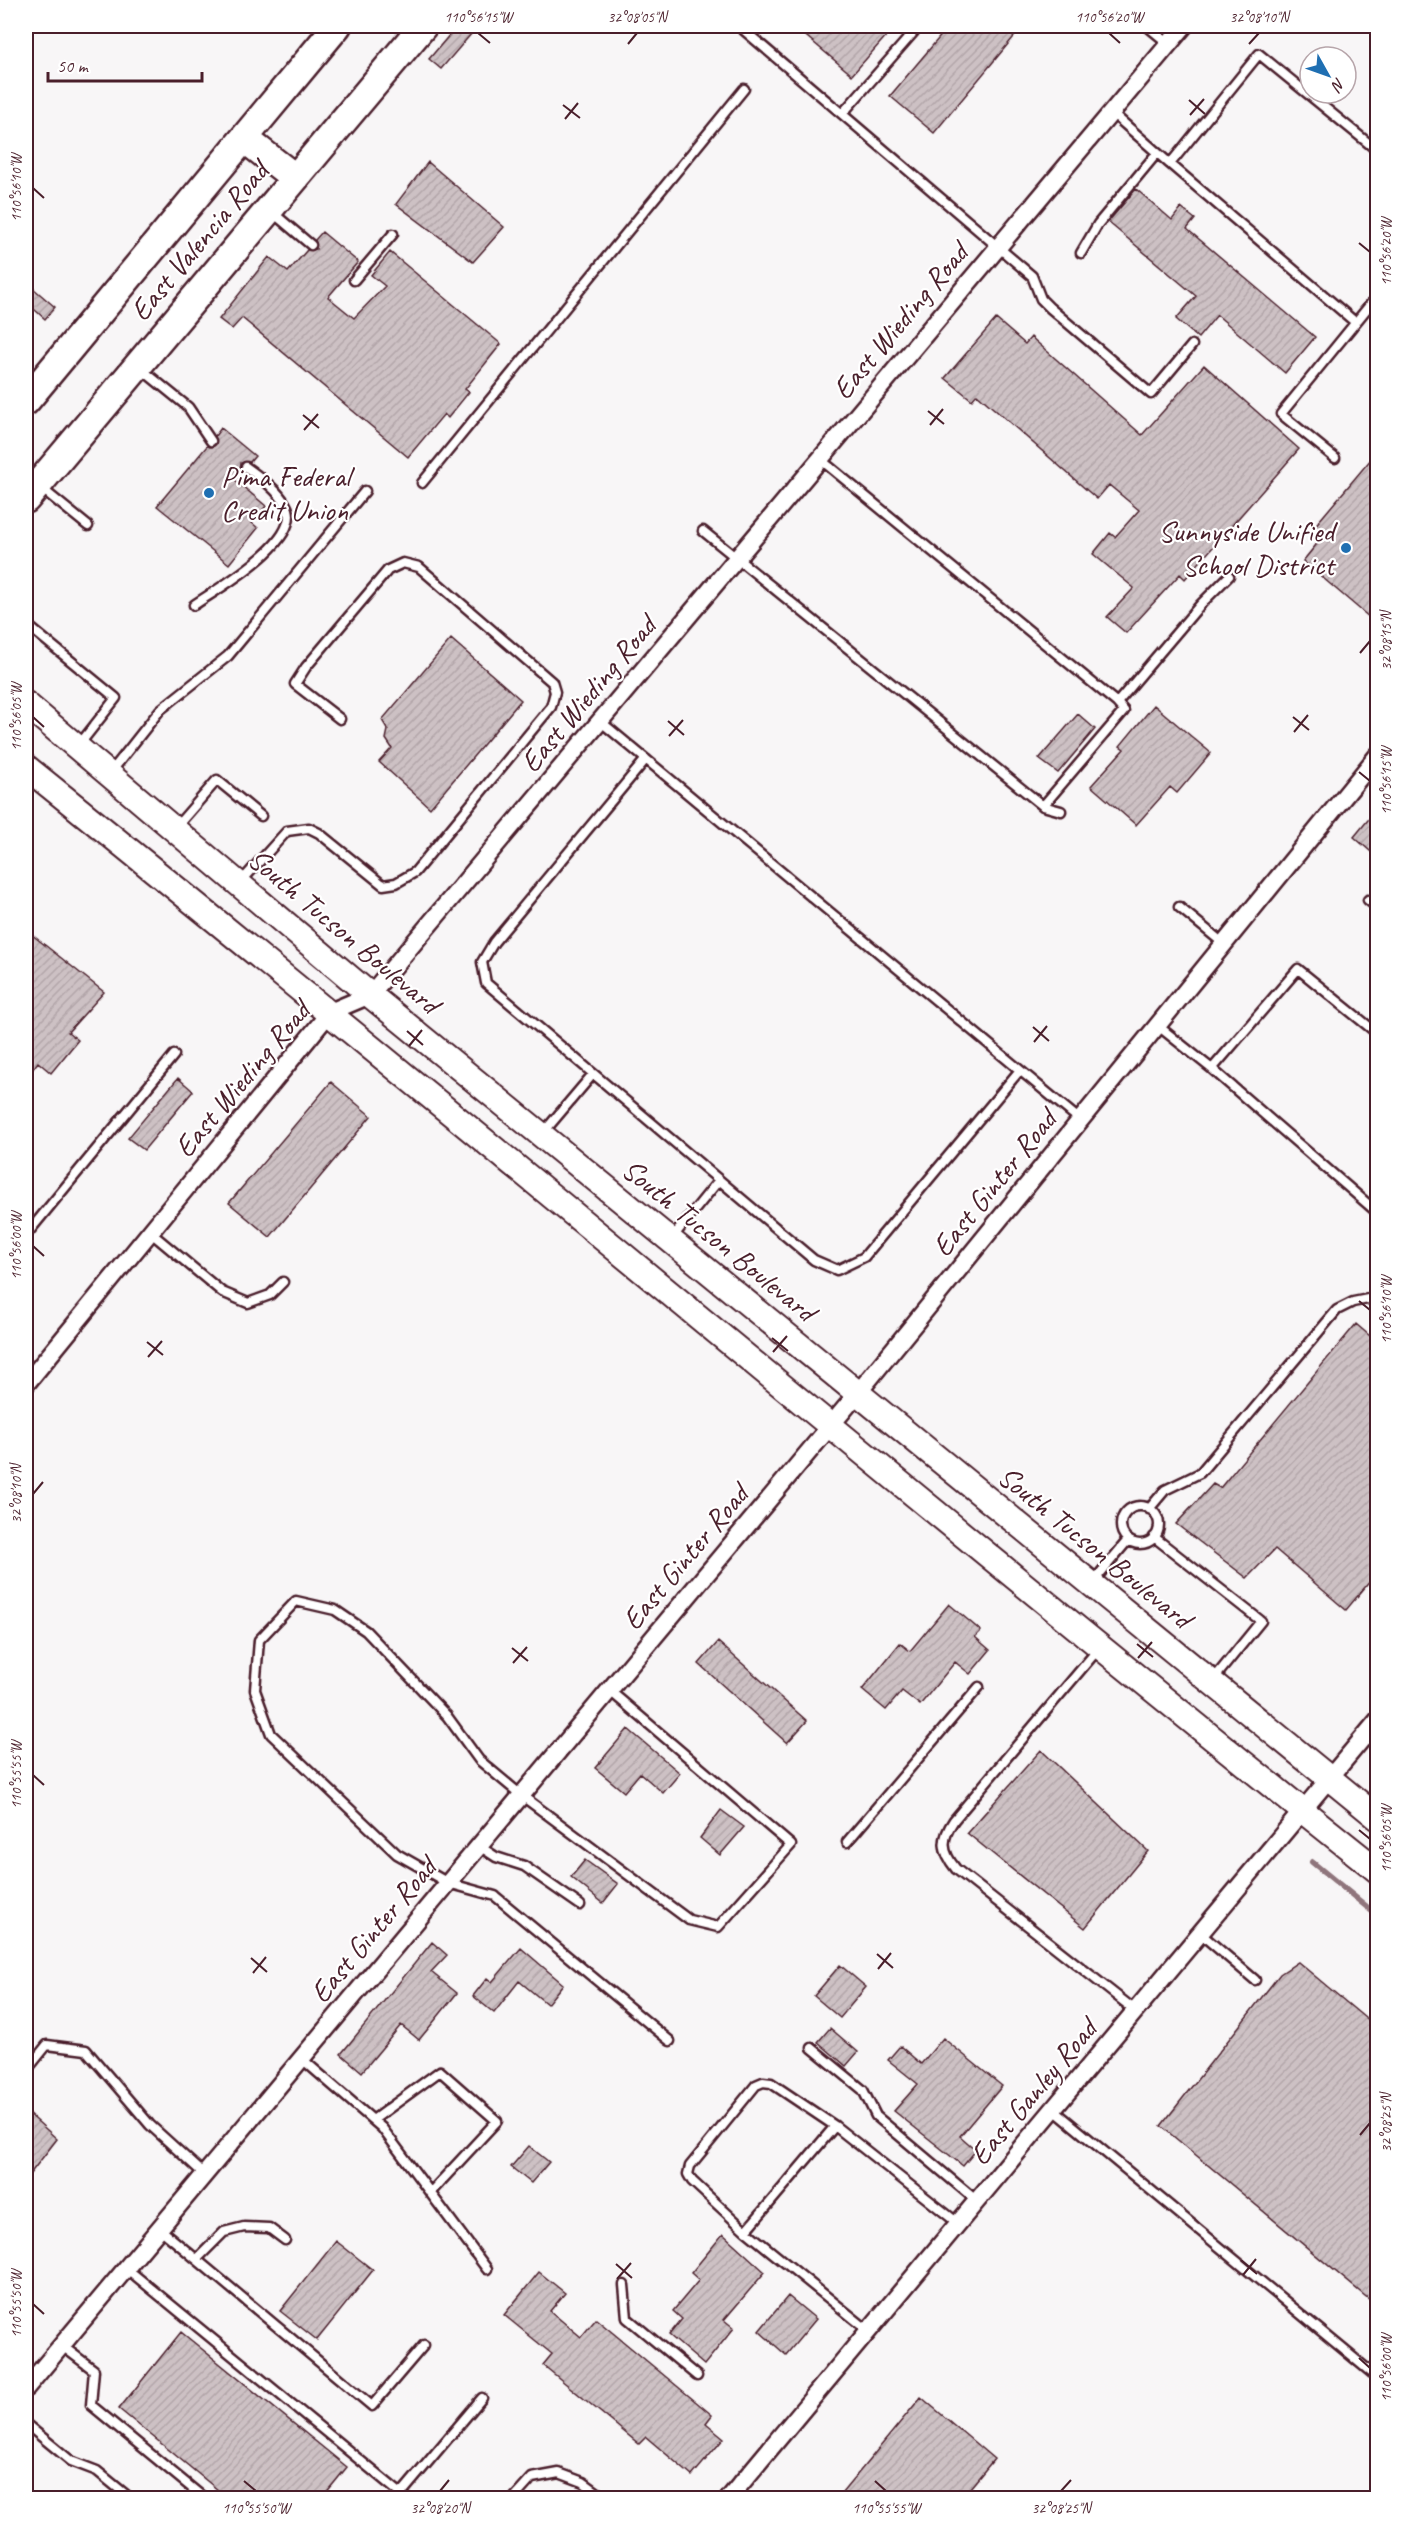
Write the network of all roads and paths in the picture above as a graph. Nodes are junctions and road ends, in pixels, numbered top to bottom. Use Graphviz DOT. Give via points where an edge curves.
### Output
graph roads {
  1 [pos="337,26"];
  2 [pos="423,26"];
  3 [pos="740,26"];
  4 [pos="919,26"];
  5 [pos="1147,26"];
  6 [pos="1184,26"];
  7 [pos="1169,44"];
  8 [pos="744,89"];
  9 [pos="1111,112"];
  10 [pos="842,114"];
  11 [pos="245,139"];
  12 [pos="1377,151"];
  13 [pos="1157,153"];
  14 [pos="1170,164"];
  15 [pos="295,178"];
  16 [pos="268,209"];
  17 [pos="393,234"];
  18 [pos="311,245"];
  19 [pos="998,247"];
  20 [pos="1081,253"];
  21 [pos="354,280"];
  22 [pos="1377,295"];
  23 [pos="1355,322"];
  24 [pos="1192,345"];
  25 [pos="137,366"];
  26 [pos="26,401"];
  27 [pos="211,441"];
  28 [pos="1335,458"];
  29 [pos="820,459"];
  30 [pos="246,466"];
  31 [pos="422,483"];
  32 [pos="365,491"];
  33 [pos="32,492"];
  34 [pos="88,526"];
  35 [pos="703,531"];
  36 [pos="737,558"];
  37 [pos="1229,576"];
  38 [pos="195,605"];
  39 [pos="26,624"];
  40 [pos="1117,703"];
  41 [pos="26,704"];
  42 [pos="340,719"];
  43 [pos="600,721"];
  44 [pos="77,747"];
  45 [pos="1377,755"];
  46 [pos="646,759"];
  47 [pos="26,766"];
  48 [pos="109,774"];
  49 [pos="1043,806"];
  50 [pos="1061,811"];
  51 [pos="261,816"];
  52 [pos="174,829"];
  53 [pos="239,884"];
  54 [pos="1368,900"];
  55 [pos="1179,907"];
  56 [pos="1377,908"];
  57 [pos="1224,944"];
  58 [pos="370,995"];
  59 [pos="330,1012"];
  60 [pos="1157,1025"];
  61 [pos="1377,1034"];
  62 [pos="174,1055"];
  63 [pos="1212,1069"];
  64 [pos="1020,1070"];
  65 [pos="593,1074"];
  66 [pos="1080,1120"];
  67 [pos="542,1136"];
  68 [pos="719,1180"];
  69 [pos="1377,1213"];
  70 [pos="150,1232"];
  71 [pos="26,1235"];
  72 [pos="670,1240"];
  73 [pos="283,1282"];
  74 [pos="1377,1297"];
  75 [pos="26,1384"];
  76 [pos="857,1394"];
  77 [pos="829,1427"];
  78 [pos="1149,1509"];
  79 [pos="1154,1537"];
  80 [pos="1128,1540"];
  81 [pos="1091,1584"];
  82 [pos="1100,1647"];
  83 [pos="1211,1682"];
  84 [pos="979,1687"];
  85 [pos="609,1690"];
  86 [pos="1377,1720"];
  87 [pos="1329,1779"];
  88 [pos="521,1795"];
  89 [pos="1303,1812"];
  90 [pos="1377,1818"];
  91 [pos="847,1842"];
  92 [pos="479,1846"];
  93 [pos="1377,1871"];
  94 [pos="448,1882"];
  95 [pos="580,1905"];
  96 [pos="1201,1934"];
  97 [pos="1255,1980"];
  98 [pos="1136,2011"];
  99 [pos="670,2041"];
  100 [pos="813,2048"];
  101 [pos="301,2058"];
  102 [pos="26,2072"];
  103 [pos="1054,2110"];
  104 [pos="373,2120"];
  105 [pos="835,2126"];
  106 [pos="204,2174"];
  107 [pos="430,2193"];
  108 [pos="978,2201"];
  109 [pos="958,2224"];
  110 [pos="159,2228"];
  111 [pos="746,2231"];
  112 [pos="285,2240"];
  113 [pos="197,2259"];
  114 [pos="126,2268"];
  115 [pos="487,2269"];
  116 [pos="624,2285"];
  117 [pos="869,2331"];
  118 [pos="61,2345"];
  119 [pos="424,2345"];
  120 [pos="697,2376"];
  121 [pos="1377,2378"];
  122 [pos="27,2382"];
  123 [pos="482,2398"];
  124 [pos="26,2424"];
  125 [pos="404,2496"];
  126 [pos="130,2499"];
  127 [pos="204,2499"];
  128 [pos="514,2499"];
  129 [pos="605,2499"];
  130 [pos="729,2499"];
  1 -- 11 [label="main road, East Valencia Road"];
  2 -- 15 [label="main road, East Valencia Road"];
  3 -- 10 [label="lane"];
  4 -- 10 [label="lane"];
  5 -- 7 [label="lane"];
  6 -- 7 [label="street, East Wieding Road"];
  7 -- 9 [label="street, East Wieding Road"];
  8 -- 31 [label="lane"];
  9 -- 13 [label="lane"];
  9 -- 19 [label="street, East Wieding Road"];
  10 -- 19 [label="lane"];
  11 -- 15 [label="main road"];
  11 -- 26 [label="main road, East Valencia Road"];
  12 -- 14 [label="lane" via="1260,54"];
  13 -- 14 [label="lane"];
  13 -- 20 [label="lane" via="1098,224"];
  14 -- 23 [label="lane"];
  15 -- 16 [label="main road, East Valencia Road"];
  16 -- 18 [label="lane"];
  16 -- 25 [label="main road, East Valencia Road"];
  17 -- 21 [label="lane"];
  19 -- 24 [label="lane" via="1032,276 1041,299 1050,308 1151,394"];
  19 -- 29 [label="street, East Wieding Road"];
  22 -- 23 [label="lane"];
  23 -- 28 [label="lane" via="1281,414"];
  25 -- 27 [label="lane" via="188,407"];
  25 -- 33 [label="main road, East Valencia Road"];
  29 -- 36 [label="street, East Wieding Road"];
  29 -- 40 [label="lane"];
  30 -- 38 [label="lane" via="270,485 288,507 288,528 271,550"];
  32 -- 48 [label="lane" via="228,656 160,710"];
  33 -- 34 [label="lane"];
  35 -- 36 [label="lane"];
  36 -- 43 [label="street, East Wieding Road"];
  36 -- 49 [label="lane"];
  37 -- 40 [label="lane" via="1201,603"];
  39 -- 44 [label="lane" via="116,698"];
  40 -- 49 [label="lane" via="1124,711"];
  41 -- 44 [label="main road, South Tucson Boulevard"];
  42 -- 53 [label="lane" via="295,684 388,570 403,563 419,567 552,682 555,692 551,707 415,872 396,883 383,885 309,828 287,831"];
  43 -- 46 [label="lane"];
  43 -- 58 [label="street, East Wieding Road"];
  44 -- 48 [label="main road, South Tucson Boulevard"];
  45 -- 57 [label="street, East Ginter Road"];
  46 -- 64 [label="lane"];
  46 -- 65 [label="lane" via="494,942 482,962 486,984"];
  47 -- 59 [label="main road"];
  48 -- 52 [label="main road, South Tucson Boulevard"];
  49 -- 50 [label="lane"];
  51 -- 52 [label="lane" via="217,780"];
  52 -- 53 [label="main road, South Tucson Boulevard"];
  53 -- 58 [label="main road, South Tucson Boulevard"];
  54 -- 56 [label="lane"];
  55 -- 57 [label="lane"];
  57 -- 60 [label="street, East Ginter Road"];
  58 -- 59 [label="street, East Wieding Road"];
  58 -- 67 [label="main road, South Tucson Boulevard"];
  59 -- 70 [label="street, East Wieding Road"];
  59 -- 77 [label="main road"];
  60 -- 63 [label="lane"];
  60 -- 66 [label="street, East Ginter Road"];
  61 -- 63 [label="lane" via="1298,969"];
  62 -- 71 [label="lane"];
  63 -- 69 [label="lane"];
  64 -- 66 [label="lane"];
  64 -- 68 [label="lane" via="864,1257 837,1270 814,1260"];
  65 -- 67 [label="lane"];
  65 -- 68 [label="lane"];
  66 -- 76 [label="street, East Ginter Road"];
  67 -- 72 [label="main road, South Tucson Boulevard"];
  68 -- 72 [label="lane"];
  70 -- 73 [label="lane" via="222,1292 248,1303 270,1295"];
  70 -- 75 [label="street, East Wieding Road"];
  72 -- 76 [label="main road, South Tucson Boulevard"];
  74 -- 78 [label="lane" via="1337,1310 1200,1473 1165,1490"];
  76 -- 77 [label="street, East Ginter Road"];
  76 -- 81 [label="main road, South Tucson Boulevard"];
  77 -- 82 [label="main road"];
  77 -- 85 [label="street, East Ginter Road"];
  78 -- 79 [label="lane" via="1158,1523"];
  78 -- 80 [label="lane" via="1132,1508 1123,1516 1121,1529"];
  79 -- 80 [label="lane" via="1140,1544"];
  79 -- 83 [label="lane" via="1261,1621"];
  80 -- 81 [label="lane"];
  81 -- 83 [label="main road, South Tucson Boulevard"];
  82 -- 89 [label="main road"];
  82 -- 98 [label="lane" via="954,1820 945,1832 943,1845 956,1869"];
  83 -- 87 [label="main road, South Tucson Boulevard"];
  84 -- 91 [label="lane"];
  85 -- 88 [label="street, East Ginter Road"];
  85 -- 88 [label="lane" via="790,1845 717,1927 689,1920"];
  86 -- 87 [label="street, East Ganley Road"];
  87 -- 89 [label="street, East Ganley Road"];
  87 -- 90 [label="main road, South Tucson Boulevard"];
  88 -- 92 [label="street, East Ginter Road"];
  88 -- 94 [label="lane" via="479,1760 447,1716 366,1631 335,1610 296,1601 259,1640 255,1690 271,1734 397,1854"];
  89 -- 93 [label="main road"];
  89 -- 96 [label="street, East Ganley Road"];
  92 -- 94 [label="street, East Ginter Road"];
  92 -- 95 [label="lane" via="496,1857 524,1866"];
  94 -- 99 [label="lane" via="495,1896"];
  94 -- 101 [label="street, East Ginter Road"];
  96 -- 97 [label="lane"];
  96 -- 98 [label="street, East Ganley Road"];
  98 -- 103 [label="street, East Ganley Road"];
  100 -- 108 [label="lane" via="863,2090 876,2116"];
  101 -- 104 [label="lane"];
  101 -- 106 [label="street, East Ginter Road"];
  102 -- 106 [label="lane" via="47,2045 86,2050 150,2125"];
  103 -- 108 [label="street, East Ganley Road"];
  103 -- 121 [label="lane"];
  104 -- 107 [label="lane"];
  104 -- 107 [label="lane" via="440,2071 497,2121"];
  105 -- 109 [label="lane"];
  105 -- 111 [label="lane"];
  105 -- 111 [label="lane" via="771,2084 756,2085 690,2166 688,2174"];
  106 -- 110 [label="street, East Ginter Road"];
  107 -- 115 [label="lane"];
  108 -- 109 [label="street, East Ganley Road"];
  109 -- 117 [label="street, East Ganley Road"];
  110 -- 113 [label="lane"];
  110 -- 114 [label="street, East Ginter Road"];
  111 -- 117 [label="lane"];
  112 -- 113 [label="lane" via="269,2228 244,2227 224,2232"];
  113 -- 119 [label="lane" via="372,2406"];
  114 -- 118 [label="street, East Ginter Road"];
  114 -- 125 [label="lane"];
  116 -- 120 [label="lane" via="627,2318"];
  117 -- 130 [label="street, East Ganley Road"];
  118 -- 122 [label="street, East Ginter Road"];
  118 -- 127 [label="lane" via="94,2370 91,2405"];
  123 -- 125 [label="lane"];
  124 -- 126 [label="lane" via="71,2461 97,2471"];
  128 -- 129 [label="lane" via="532,2478 559,2473 583,2482"];
}
